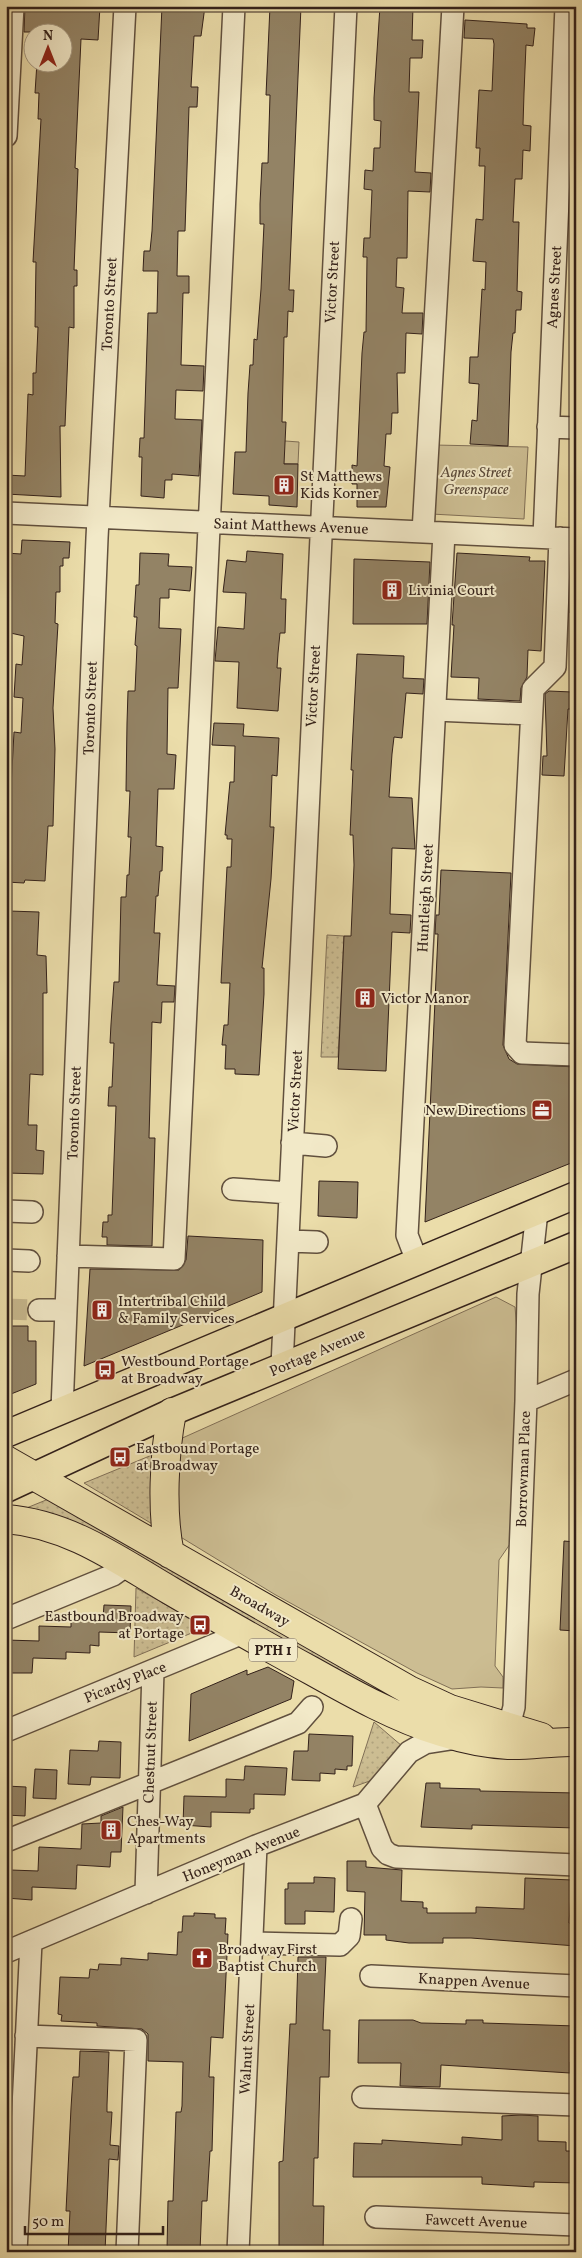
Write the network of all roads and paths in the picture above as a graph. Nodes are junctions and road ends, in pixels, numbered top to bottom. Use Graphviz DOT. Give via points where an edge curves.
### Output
graph roads {
  1 [pos="12,6"];
  2 [pos="125,6"];
  3 [pos="234,6"];
  4 [pos="346,6"];
  5 [pos="453,6"];
  6 [pos="566,6"];
  7 [pos="6,136"];
  8 [pos="548,427"];
  9 [pos="576,428"];
  10 [pos="6,513"];
  11 [pos="98,517"];
  12 [pos="210,522"];
  13 [pos="320,526"];
  14 [pos="423,532"];
  15 [pos="444,533"];
  16 [pos="560,538"];
  17 [pos="435,710"];
  18 [pos="532,714"];
  19 [pos="576,1056"];
  20 [pos="292,1144"];
  21 [pos="326,1146"];
  22 [pos="233,1189"];
  23 [pos="290,1193"];
  24 [pos="576,1195"];
  25 [pos="6,1211"];
  26 [pos="537,1211"];
  27 [pos="32,1212"];
  28 [pos="288,1241"];
  29 [pos="317,1242"];
  30 [pos="576,1245"];
  31 [pos="68,1256"];
  32 [pos="6,1260"];
  33 [pos="29,1261"];
  34 [pos="417,1261"];
  35 [pos="531,1264"];
  36 [pos="39,1310"];
  37 [pos="66,1310"];
  38 [pos="284,1317"];
  39 [pos="282,1366"];
  40 [pos="576,1380"];
  41 [pos="526,1401"];
  42 [pos="62,1410"];
  43 [pos="172,1412"];
  44 [pos="6,1434"];
  45 [pos="6,1460"];
  46 [pos="34,1476"];
  47 [pos="6,1489"];
  48 [pos="6,1520"];
  49 [pos="170,1554"];
  50 [pos="127,1565"];
  51 [pos="6,1619"];
  52 [pos="243,1633"];
  53 [pos="153,1671"];
  54 [pos="312,1707"];
  55 [pos="509,1726"];
  56 [pos="6,1731"];
  57 [pos="460,1737"];
  58 [pos="564,1742"];
  59 [pos="149,1782"];
  60 [pos="365,1804"];
  61 [pos="6,1841"];
  62 [pos="256,1846"];
  63 [pos="576,1865"];
  64 [pos="146,1892"];
  65 [pos="351,1919"];
  66 [pos="31,1942"];
  67 [pos="252,1943"];
  68 [pos="6,1952"];
  69 [pos="371,1976"];
  70 [pos="576,1986"];
  71 [pos="26,2036"];
  72 [pos="363,2097"];
  73 [pos="576,2105"];
  74 [pos="376,2218"];
  75 [pos="576,2225"];
  76 [pos="16,2252"];
  77 [pos="127,2252"];
  78 [pos="238,2252"];
  1 -- 7 [label="street"];
  2 -- 11 [label="street, Toronto Street"];
  3 -- 12 [label="street"];
  4 -- 13 [label="street, Victor Street"];
  5 -- 14 [label="street"];
  6 -- 8 [label="street, Agnes Street"];
  8 -- 9 [label="street"];
  8 -- 16 [label="street, Agnes Street"];
  10 -- 11 [label="street, Saint Matthews Avenue"];
  11 -- 12 [label="street, Saint Matthews Avenue"];
  11 -- 31 [label="street, Toronto Street"];
  12 -- 13 [label="street, Saint Matthews Avenue"];
  12 -- 31 [label="street" via="174,1259"];
  13 -- 14 [label="street, Saint Matthews Avenue"];
  13 -- 20 [label="street, Victor Street"];
  14 -- 15 [label="street, Saint Matthews Avenue"];
  15 -- 16 [label="street, Saint Matthews Avenue"];
  15 -- 17 [label="street, Huntleigh Street"];
  16 -- 18 [label="street, Agnes Street" via="555,666 533,689"];
  17 -- 18 [label="street"];
  17 -- 34 [label="street, Huntleigh Street" via="407,1235"];
  18 -- 19 [label="street, Agnes Street" via="515,1046 522,1053"];
  20 -- 21 [label="street"];
  20 -- 23 [label="street, Victor Street"];
  22 -- 23 [label="street"];
  23 -- 28 [label="street, Victor Street"];
  24 -- 26 [label="main road"];
  25 -- 27 [label="street"];
  26 -- 34 [label="main road"];
  26 -- 35 [label="street, Borrowman Place"];
  28 -- 29 [label="street"];
  28 -- 38 [label="street, Victor Street"];
  30 -- 35 [label="main road, Portage Avenue"];
  31 -- 37 [label="street, Toronto Street"];
  32 -- 33 [label="street"];
  34 -- 38 [label="main road"];
  35 -- 39 [label="main road, Portage Avenue"];
  35 -- 41 [label="street, Borrowman Place"];
  36 -- 37 [label="street"];
  37 -- 42 [label="street, Toronto Street"];
  38 -- 39 [label="street, Victor Street"];
  38 -- 42 [label="main road"];
  39 -- 43 [label="main road, Portage Avenue"];
  40 -- 41 [label="street"];
  41 -- 55 [label="street, Borrowman Place" via="514,1707"];
  42 -- 44 [label="main road"];
  43 -- 46 [label="main road, Portage Avenue"];
  43 -- 49 [label="highway" via="167,1440 165,1533"];
  45 -- 46 [label="highway, Broadway / PTH 1"];
  46 -- 47 [label="main road, Portage Avenue"];
  46 -- 49 [label="highway, Broadway / PTH 1"];
  48 -- 50 [label="highway, Broadway / PTH 1" via="67,1532"];
  49 -- 55 [label="highway, Broadway / PTH 1" via="409,1690 450,1709"];
  50 -- 51 [label="street" via="112,1575"];
  50 -- 52 [label="highway, Broadway / PTH 1"];
  52 -- 53 [label="street, Picardy Place"];
  52 -- 57 [label="highway, Broadway / PTH 1" via="390,1712"];
  53 -- 56 [label="street, Picardy Place"];
  53 -- 59 [label="street, Chestnut Street"];
  54 -- 59 [label="street" via="298,1723"];
  55 -- 58 [label="highway, Broadway / PTH 1"];
  57 -- 58 [label="highway, Broadway / PTH 1" via="509,1745"];
  57 -- 60 [label="street, Honeyman Avenue" via="414,1749"];
  59 -- 61 [label="street"];
  59 -- 64 [label="street, Chestnut Street"];
  60 -- 62 [label="street, Honeyman Avenue"];
  60 -- 63 [label="street" via="382,1848 388,1854"];
  62 -- 64 [label="street, Honeyman Avenue"];
  62 -- 67 [label="street, Walnut Street"];
  64 -- 66 [label="street, Honeyman Avenue"];
  65 -- 67 [label="street" via="349,1936 340,1945"];
  66 -- 68 [label="street, Honeyman Avenue"];
  66 -- 71 [label="street"];
  67 -- 78 [label="street, Walnut Street"];
  69 -- 70 [label="street, Knappen Avenue"];
  71 -- 76 [label="street"];
  71 -- 77 [label="street" via="136,2040"];
  72 -- 73 [label="street"];
  74 -- 75 [label="street, Fawcett Avenue"];
}
